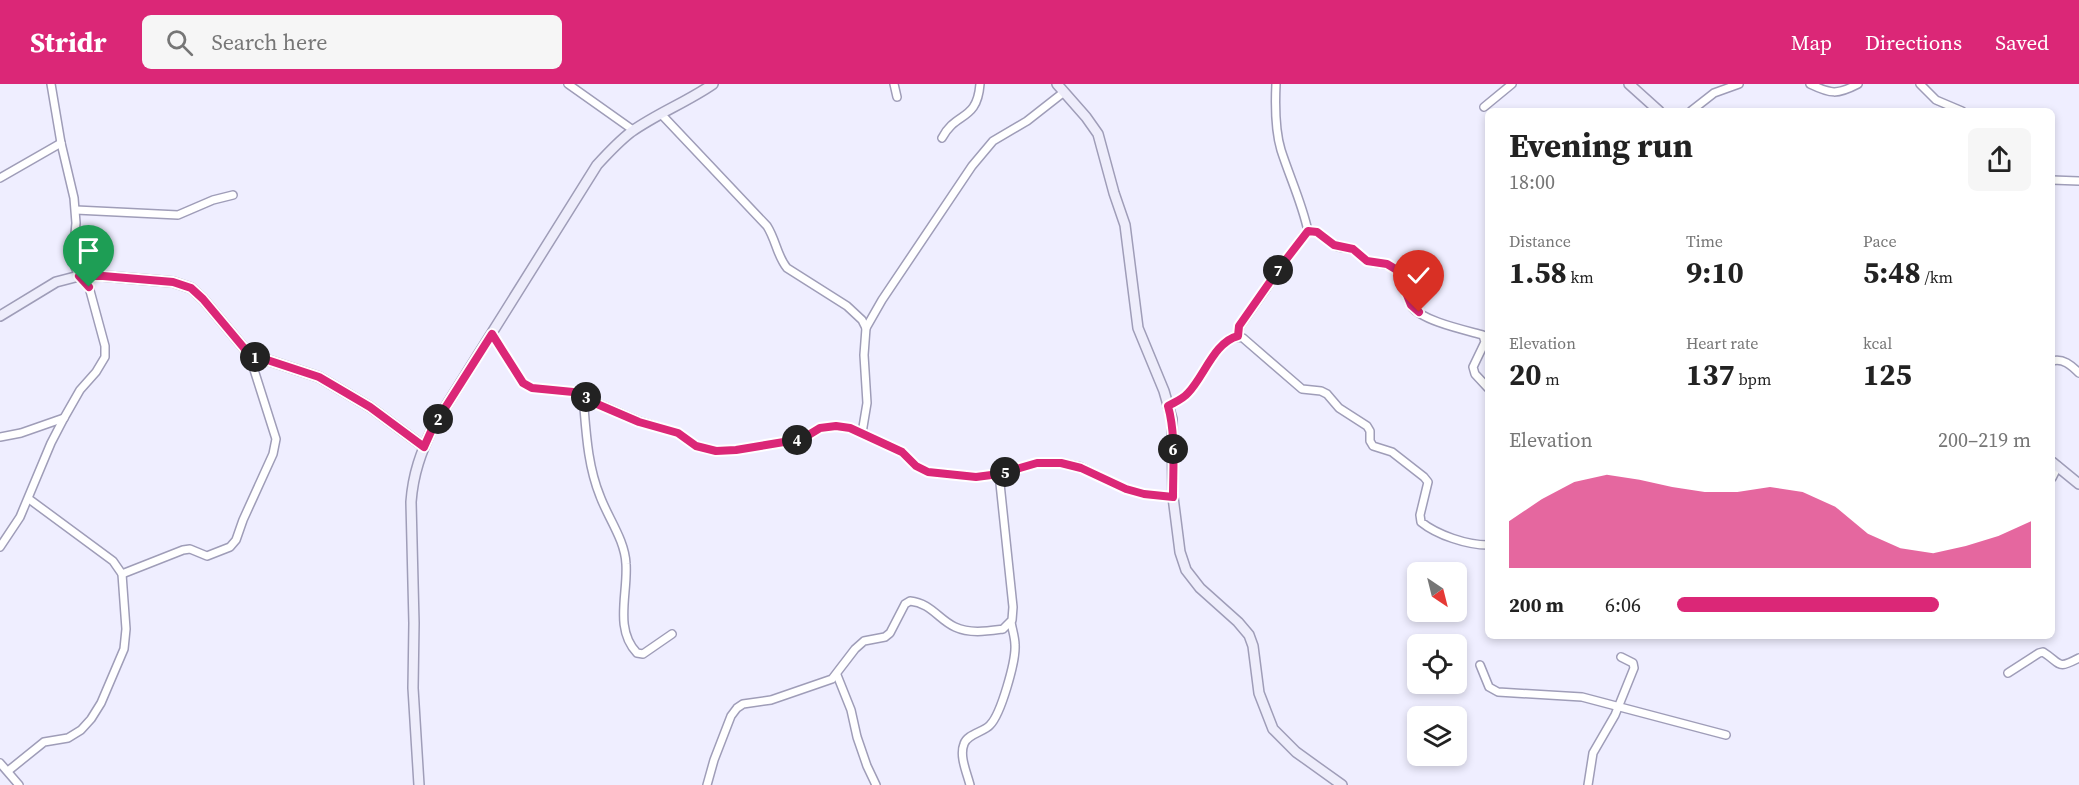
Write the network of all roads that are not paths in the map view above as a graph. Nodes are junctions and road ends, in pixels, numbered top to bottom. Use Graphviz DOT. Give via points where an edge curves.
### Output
graph roads {
  1 [pos="51,84"];
  2 [pos="568,84"];
  3 [pos="713,84"];
  4 [pos="894,84"];
  5 [pos="980,84"];
  6 [pos="1057,84"];
  7 [pos="1276,84"];
  8 [pos="1512,84"];
  9 [pos="1629,84"];
  10 [pos="1739,84"];
  11 [pos="1810,84"];
  12 [pos="1858,84"];
  13 [pos="1920,84"];
  14 [pos="1064,92"];
  15 [pos="897,97"];
  16 [pos="1484,107"];
  17 [pos="1656,108"];
  18 [pos="1695,108"];
  19 [pos="1955,108"];
  20 [pos="662,115"];
  21 [pos="633,130"];
  22 [pos="942,138"];
  23 [pos="61,143"];
  24 [pos="0,178"];
  25 [pos="2055,180"];
  26 [pos="2079,181"];
  27 [pos="233,195"];
  28 [pos="76,210"];
  29 [pos="1308,231"];
  30 [pos="79,276"];
  31 [pos="0,316"];
  32 [pos="866,328"];
  33 [pos="492,334"];
  34 [pos="1238,336"];
  35 [pos="1485,342"];
  36 [pos="1485,342"];
  37 [pos="249,354"];
  38 [pos="2055,360"];
  39 [pos="2079,373"];
  40 [pos="1485,385"];
  41 [pos="583,396"];
  42 [pos="1168,406"];
  43 [pos="64,418"];
  44 [pos="862,433"];
  45 [pos="0,437"];
  46 [pos="424,447"];
  47 [pos="2055,464"];
  48 [pos="999,474"];
  49 [pos="2079,484"];
  50 [pos="1173,497"];
  51 [pos="29,499"];
  52 [pos="1485,545"];
  53 [pos="0,547"];
  54 [pos="122,574"];
  55 [pos="1011,622"];
  56 [pos="672,634"];
  57 [pos="1621,657"];
  58 [pos="2079,658"];
  59 [pos="1480,664"];
  60 [pos="2008,673"];
  61 [pos="837,675"];
  62 [pos="1619,706"];
  63 [pos="1726,735"];
  64 [pos="0,764"];
  65 [pos="8,771"];
  66 [pos="19,785"];
  67 [pos="419,785"];
  68 [pos="708,785"];
  69 [pos="876,785"];
  70 [pos="970,785"];
  71 [pos="1342,785"];
  72 [pos="1588,785"];
  1 -- 23 [label="street"];
  2 -- 21 [label="street"];
  3 -- 20 [label="street"];
  4 -- 15 [label="street"];
  5 -- 22 [label="street" via="968,115 954,122"];
  6 -- 14 [label="street"];
  7 -- 29 [label="street" via="1281,147"];
  8 -- 16 [label="street"];
  9 -- 17 [label="street"];
  10 -- 18 [label="street" via="1714,93"];
  11 -- 12 [label="street" via="1831,93"];
  13 -- 19 [label="street" via="1936,100"];
  14 -- 32 [label="street" via="993,141 972,166"];
  14 -- 42 [label="street" via="1098,134 1125,225 1138,328"];
  20 -- 21 [label="street"];
  20 -- 32 [label="street" via="767,226 788,268 847,306"];
  21 -- 33 [label="street" via="597,165"];
  23 -- 24 [label="street"];
  23 -- 28 [label="street"];
  25 -- 26 [label="street"];
  27 -- 28 [label="street" via="178,215"];
  28 -- 30 [label="street" via="73,257"];
  29 -- 34 [label="street" via="1239,326"];
  29 -- 36 [label="street" via="1317,232 1334,245 1353,249 1367,261 1394,267 1413,308 1434,320 1482,336"];
  30 -- 31 [label="street" via="56,282"];
  30 -- 37 [label="street" via="173,282 191,288"];
  30 -- 43 [label="street" via="89,287 105,357"];
  32 -- 44 [label="street" via="867,403"];
  33 -- 41 [label="street" via="523,383"];
  33 -- 46 [label="street"];
  34 -- 42 [label="street" via="1214,355 1190,392"];
  34 -- 52 [label="street" via="1302,389 1327,394 1339,408 1367,426 1373,446 1392,452 1424,477 1428,482 1420,515 1428,528"];
  35 -- 40 [label="street" via="1473,367"];
  37 -- 46 [label="street" via="319,377 370,407"];
  37 -- 54 [label="street" via="276,439 236,540 230,547 207,556 183,550"];
  38 -- 39 [label="street" via="2065,362"];
  41 -- 44 [label="street" via="639,422 678,433 696,446 716,451 802,439 828,427"];
  41 -- 56 [label="street" via="588,450 599,494 619,536 626,564 623,601 627,640 637,653 643,654"];
  42 -- 50 [label="street" via="1172,419"];
  43 -- 45 [label="street"];
  43 -- 51 [label="street"];
  44 -- 48 [label="street" via="902,452 928,472 976,477"];
  46 -- 67 [label="street" via="412,483 411,502 413,687"];
  47 -- 49 [label="street"];
  48 -- 50 [label="street" via="1037,463 1061,463 1126,489"];
  48 -- 55 [label="street" via="1013,607"];
  50 -- 71 [label="street" via="1186,570 1249,635 1259,693 1273,729 1296,752"];
  51 -- 53 [label="street"];
  51 -- 54 [label="street" via="96,547"];
  54 -- 65 [label="street" via="124,649 101,703 81,730 68,738 44,742"];
  55 -- 61 [label="street" via="1003,629 970,631 954,627 928,607 910,601 890,633 855,649"];
  55 -- 70 [label="street" via="1014,657 993,722 964,743"];
  57 -- 62 [label="street" via="1633,663 1634,668"];
  58 -- 60 [label="street" via="2064,666 2039,652"];
  59 -- 62 [label="street" via="1489,687 1498,692 1582,697"];
  61 -- 68 [label="street" via="826,682 737,708"];
  61 -- 69 [label="street"];
  62 -- 63 [label="street"];
  62 -- 72 [label="street" via="1593,753"];
  64 -- 65 [label="street"];
  65 -- 66 [label="street"];
}
